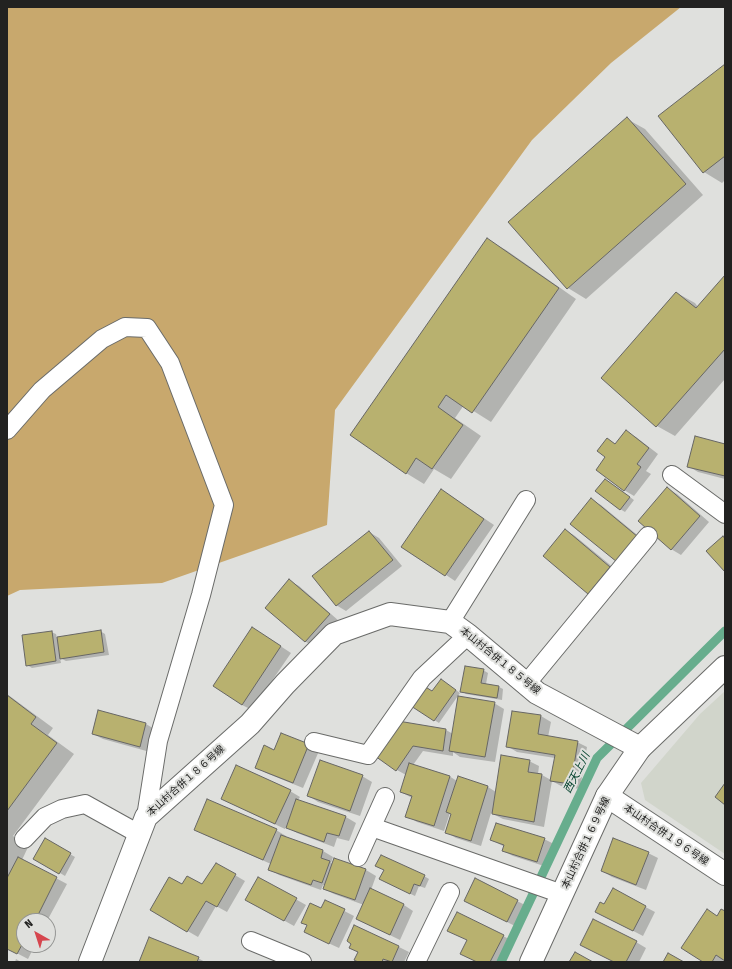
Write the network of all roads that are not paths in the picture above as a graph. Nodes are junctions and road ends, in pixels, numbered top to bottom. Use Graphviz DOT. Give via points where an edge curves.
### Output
graph roads {
  1 [pos="7,430"];
  2 [pos="672,476"];
  3 [pos="526,500"];
  4 [pos="725,514"];
  5 [pos="648,536"];
  6 [pos="450,622"];
  7 [pos="334,634"];
  8 [pos="468,635"];
  9 [pos="725,667"];
  10 [pos="526,684"];
  11 [pos="314,742"];
  12 [pos="640,748"];
  13 [pos="607,796"];
  14 [pos="385,797"];
  15 [pos="142,825"];
  16 [pos="372,827"];
  17 [pos="24,839"];
  18 [pos="358,857"];
  19 [pos="725,874"];
  20 [pos="450,892"];
  21 [pos="562,894"];
  22 [pos="251,941"];
  23 [pos="90,962"];
  24 [pos="302,962"];
  25 [pos="416,962"];
  26 [pos="531,962"];
  1 -- 15 [label="lane" via="42,390 102,339 125,327 147,328 170,363 224,505 201,595 158,741"];
  2 -- 4 [label="lane"];
  3 -- 6 [label="lane"];
  5 -- 10 [label="lane"];
  6 -- 7 [label="street, 本山村合併１８５号線" via="390,614"];
  6 -- 8 [label="street, 本山村合併１８５号線"];
  7 -- 15 [label="street, 本山村合併１８６号線" via="250,724"];
  8 -- 10 [label="street, 本山村合併１８５号線"];
  8 -- 11 [label="lane" via="422,678 368,755"];
  9 -- 12 [label="street, 本山村合併１６９号線"];
  10 -- 12 [label="street, 本山村合併１８５号線" via="537,693"];
  12 -- 13 [label="street, 本山村合併１６９号線"];
  13 -- 19 [label="street, 本山村合併１９６号線"];
  13 -- 21 [label="street, 本山村合併１６９号線"];
  14 -- 16 [label="lane"];
  15 -- 17 [label="lane" via="85,804 62,809 45,818"];
  15 -- 23 [label="street, 本山村合併１８６号線"];
  16 -- 18 [label="lane"];
  16 -- 21 [label="lane"];
  20 -- 25 [label="lane"];
  21 -- 26 [label="street, 本山村合併１６９号線"];
  22 -- 24 [label="lane"];
}
